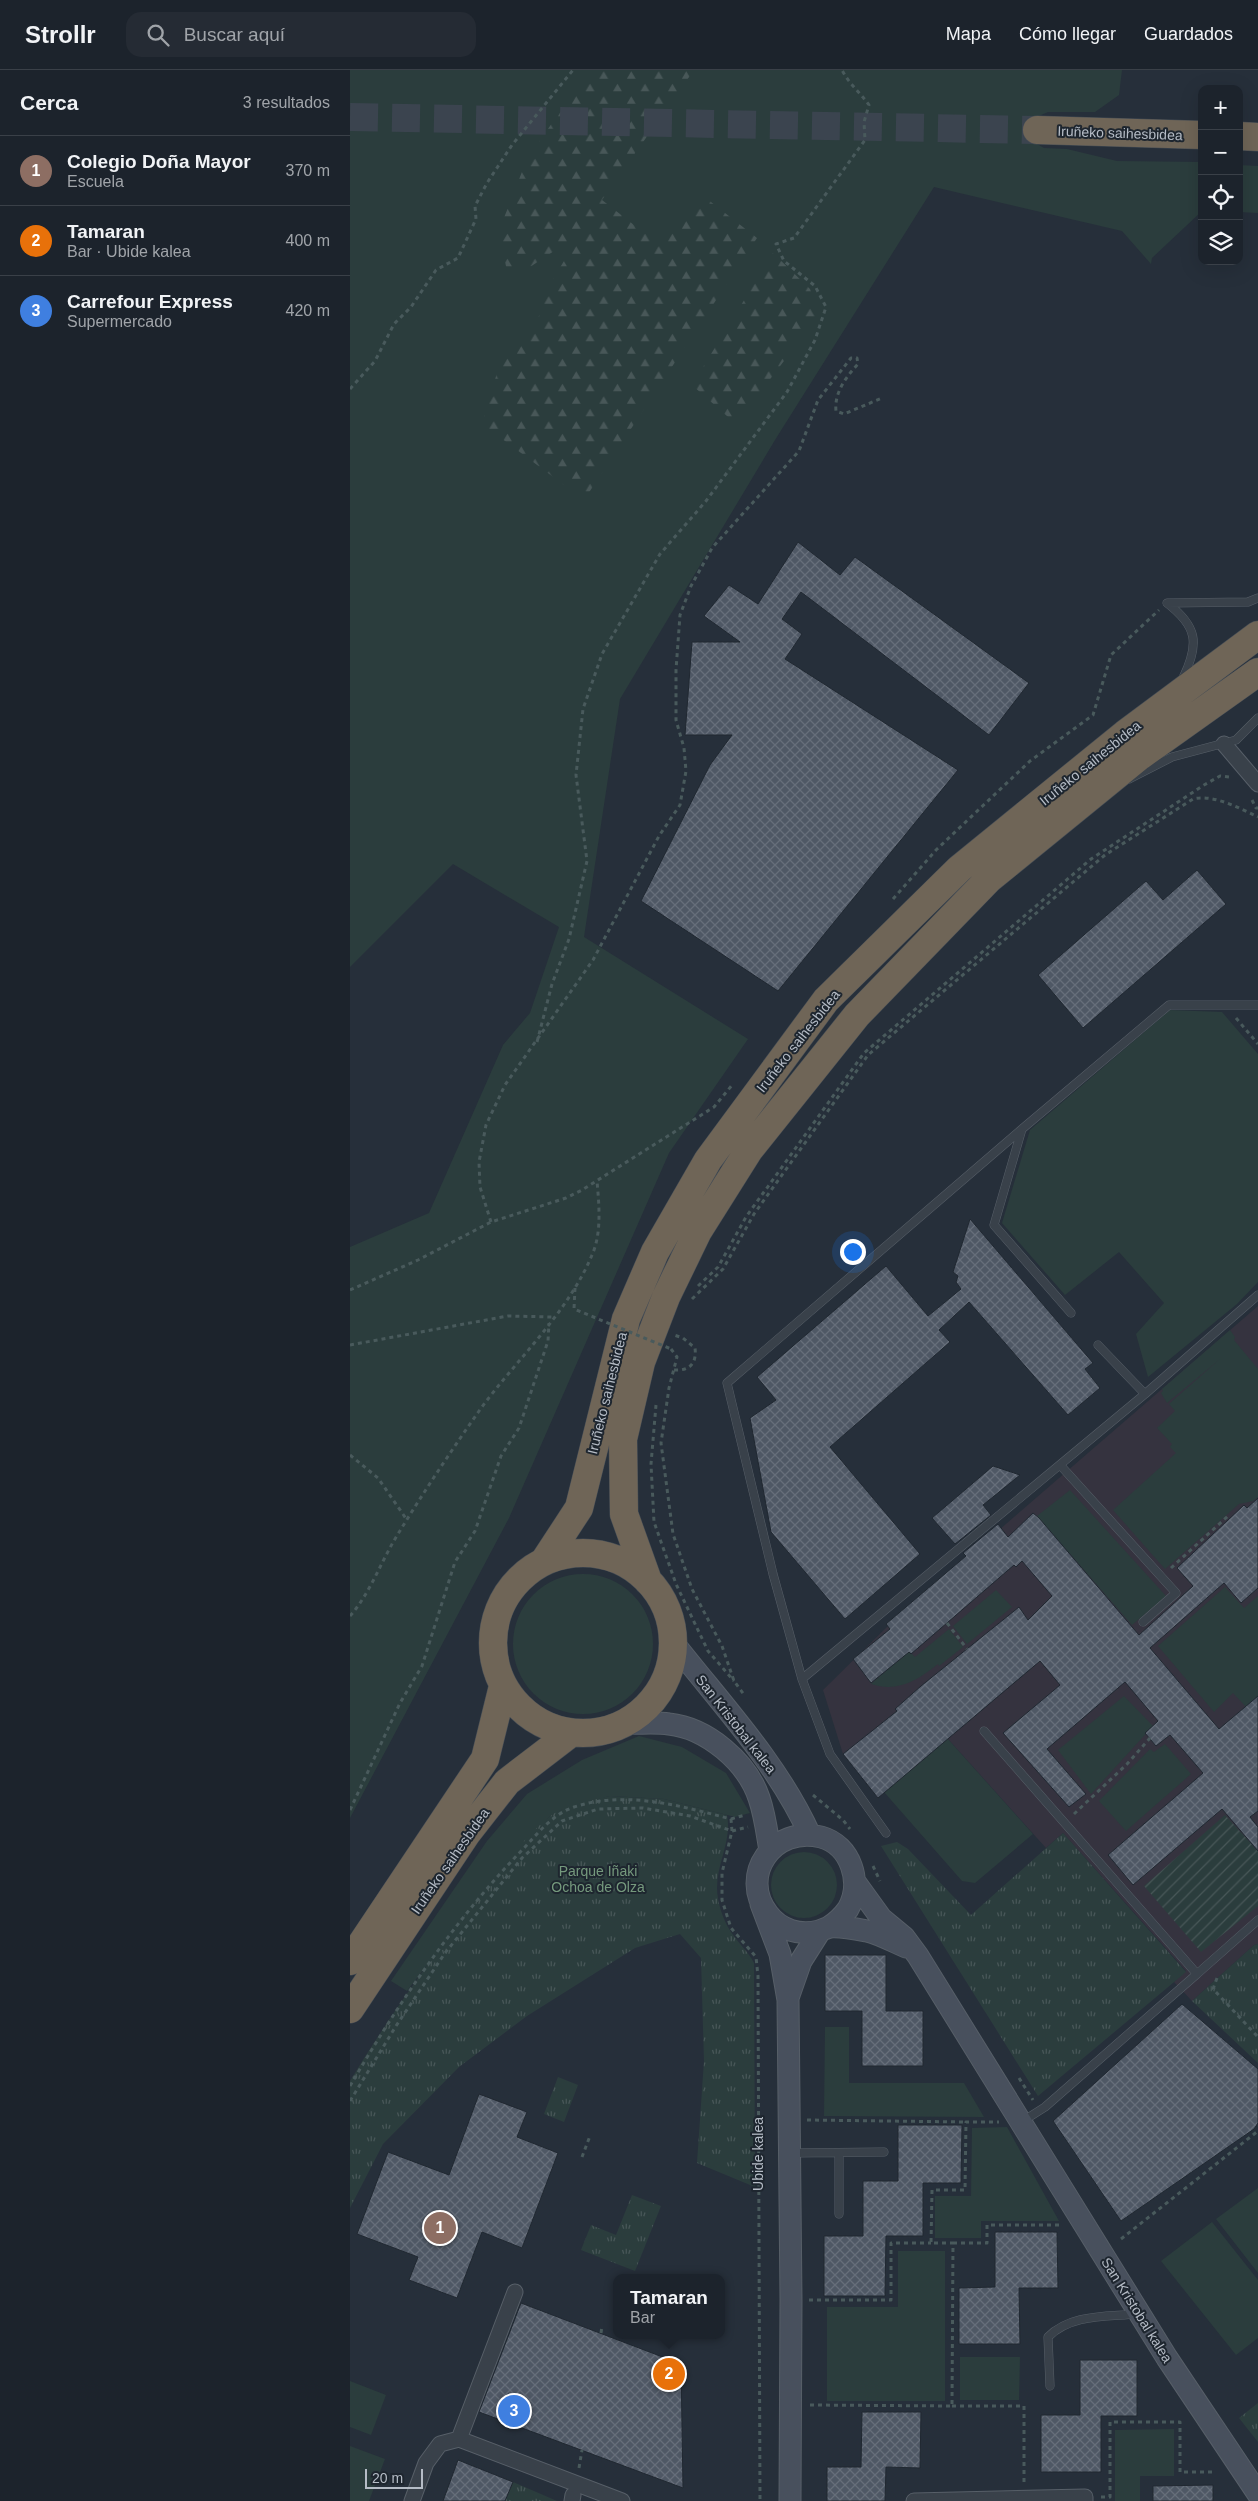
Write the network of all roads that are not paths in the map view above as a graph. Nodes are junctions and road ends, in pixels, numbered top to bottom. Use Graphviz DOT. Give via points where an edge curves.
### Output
graph roads {
  1 [pos="1037,130"];
  2 [pos="1198,135"];
  3 [pos="1243,136"];
  4 [pos="1258,136"];
  5 [pos="1258,598"];
  6 [pos="1258,634"];
  7 [pos="1258,672"];
  8 [pos="1174,698"];
  9 [pos="1258,718"];
  10 [pos="1224,744"];
  11 [pos="1254,790"];
  12 [pos="1092,795"];
  13 [pos="1258,1005"];
  14 [pos="1022,1129"];
  15 [pos="1258,1295"];
  16 [pos="1071,1313"];
  17 [pos="1098,1345"];
  18 [pos="1145,1394"];
  19 [pos="1061,1466"];
  20 [pos="545,1560"];
  21 [pos="648,1581"];
  22 [pos="1144,1622"];
  23 [pos="672,1641"];
  24 [pos="802,1679"];
  25 [pos="503,1686"];
  26 [pos="623,1723"];
  27 [pos="984,1731"];
  28 [pos="571,1733"];
  29 [pos="886,1833"];
  30 [pos="810,1835"];
  31 [pos="770,1851"];
  32 [pos="855,1882"];
  33 [pos="761,1904"];
  34 [pos="1258,1920"];
  35 [pos="824,1929"];
  36 [pos="912,1950"];
  37 [pos="350,1961"];
  38 [pos="1197,1974"];
  39 [pos="788,2000"];
  40 [pos="350,2009"];
  41 [pos="1020,2123"];
  42 [pos="884,2152"];
  43 [pos="789,2153"];
  44 [pos="840,2153"];
  45 [pos="839,2214"];
  46 [pos="515,2292"];
  47 [pos="1139,2314"];
  48 [pos="1050,2386"];
  49 [pos="459,2439"];
  50 [pos="1258,2494"];
  51 [pos="1085,2499"];
  52 [pos="412,2501"];
  53 [pos="622,2501"];
  54 [pos="790,2501"];
  55 [pos="914,2501"];
  1 -- 2 [label="highway, Iruñeko saihesbidea"];
  3 -- 4 [label="highway"];
  5 -- 8 [label="lane" via="1248,602 1167,602 1184,617 1195,642 1189,666"];
  6 -- 8 [label="highway, Iruñeko saihesbidea"];
  7 -- 12 [label="highway, Iruñeko saihesbidea" via="1140,756"];
  8 -- 20 [label="highway, Iruñeko saihesbidea" via="959,869 833,993 708,1160 655,1252 626,1319 579,1508"];
  9 -- 10 [label="lane" via="1244,734"];
  10 -- 11 [label="street"];
  10 -- 12 [label="lane" via="1172,757"];
  12 -- 21 [label="highway, Iruñeko saihesbidea" via="989,879 857,1015 749,1150 698,1231 666,1297 641,1362 623,1439 624,1514"];
  13 -- 14 [label="lane" via="1169,1005"];
  14 -- 16 [label="lane" via="994,1224"];
  14 -- 24 [label="lane" via="727,1383"];
  15 -- 18 [label="lane"];
  17 -- 18 [label="lane"];
  18 -- 19 [label="lane"];
  19 -- 22 [label="lane" via="1176,1593"];
  19 -- 24 [label="lane"];
  20 -- 21 [label="highway" via="572,1553 600,1554 626,1564"];
  20 -- 25 [label="highway" via="521,1577 503,1600 493,1628 494,1658"];
  21 -- 23 [label="highway" via="667,1612"];
  23 -- 26 [label="highway" via="670,1666 660,1689 644,1709"];
  23 -- 30 [label="main road, San Kristobal kalea" via="758,1748 798,1810"];
  24 -- 29 [label="lane" via="830,1754"];
  25 -- 28 [label="highway" via="520,1709 544,1725"];
  25 -- 37 [label="highway, Iruñeko saihesbidea" via="485,1759"];
  26 -- 28 [label="highway" via="598,1732"];
  26 -- 31 [label="main road, San Kristobal kalea" via="670,1724 722,1746 759,1796"];
  27 -- 38 [label="lane"];
  28 -- 40 [label="highway, Iruñeko saihesbidea" via="507,1782 467,1833"];
  30 -- 31 [label="main road" via="788,1839"];
  30 -- 32 [label="main road" via="836,1845 846,1856"];
  31 -- 33 [label="main road" via="758,1876 757,1891"];
  32 -- 35 [label="main road" via="848,1908 840,1919"];
  32 -- 36 [label="main road, San Kristobal kalea" via="881,1918 904,1937"];
  33 -- 35 [label="main road" via="779,1925 792,1931 806,1933"];
  33 -- 39 [label="main road" via="780,1954"];
  34 -- 38 [label="lane"];
  35 -- 36 [label="main road" via="869,1931"];
  35 -- 39 [label="main road" via="801,1962"];
  36 -- 41 [label="main road, San Kristobal kalea"];
  38 -- 41 [label="lane" via="1045,2108"];
  39 -- 43 [label="main road"];
  41 -- 47 [label="main road, San Kristobal kalea"];
  42 -- 44 [label="lane"];
  43 -- 44 [label="lane"];
  43 -- 54 [label="main road"];
  44 -- 45 [label="lane"];
  46 -- 49 [label="street"];
  47 -- 48 [label="lane" via="1071,2321 1057,2328 1048,2337"];
  47 -- 50 [label="main road, San Kristobal kalea"];
  49 -- 52 [label="street" via="440,2444 426,2462"];
  49 -- 53 [label="street"];
  51 -- 55 [label="street"];
}
